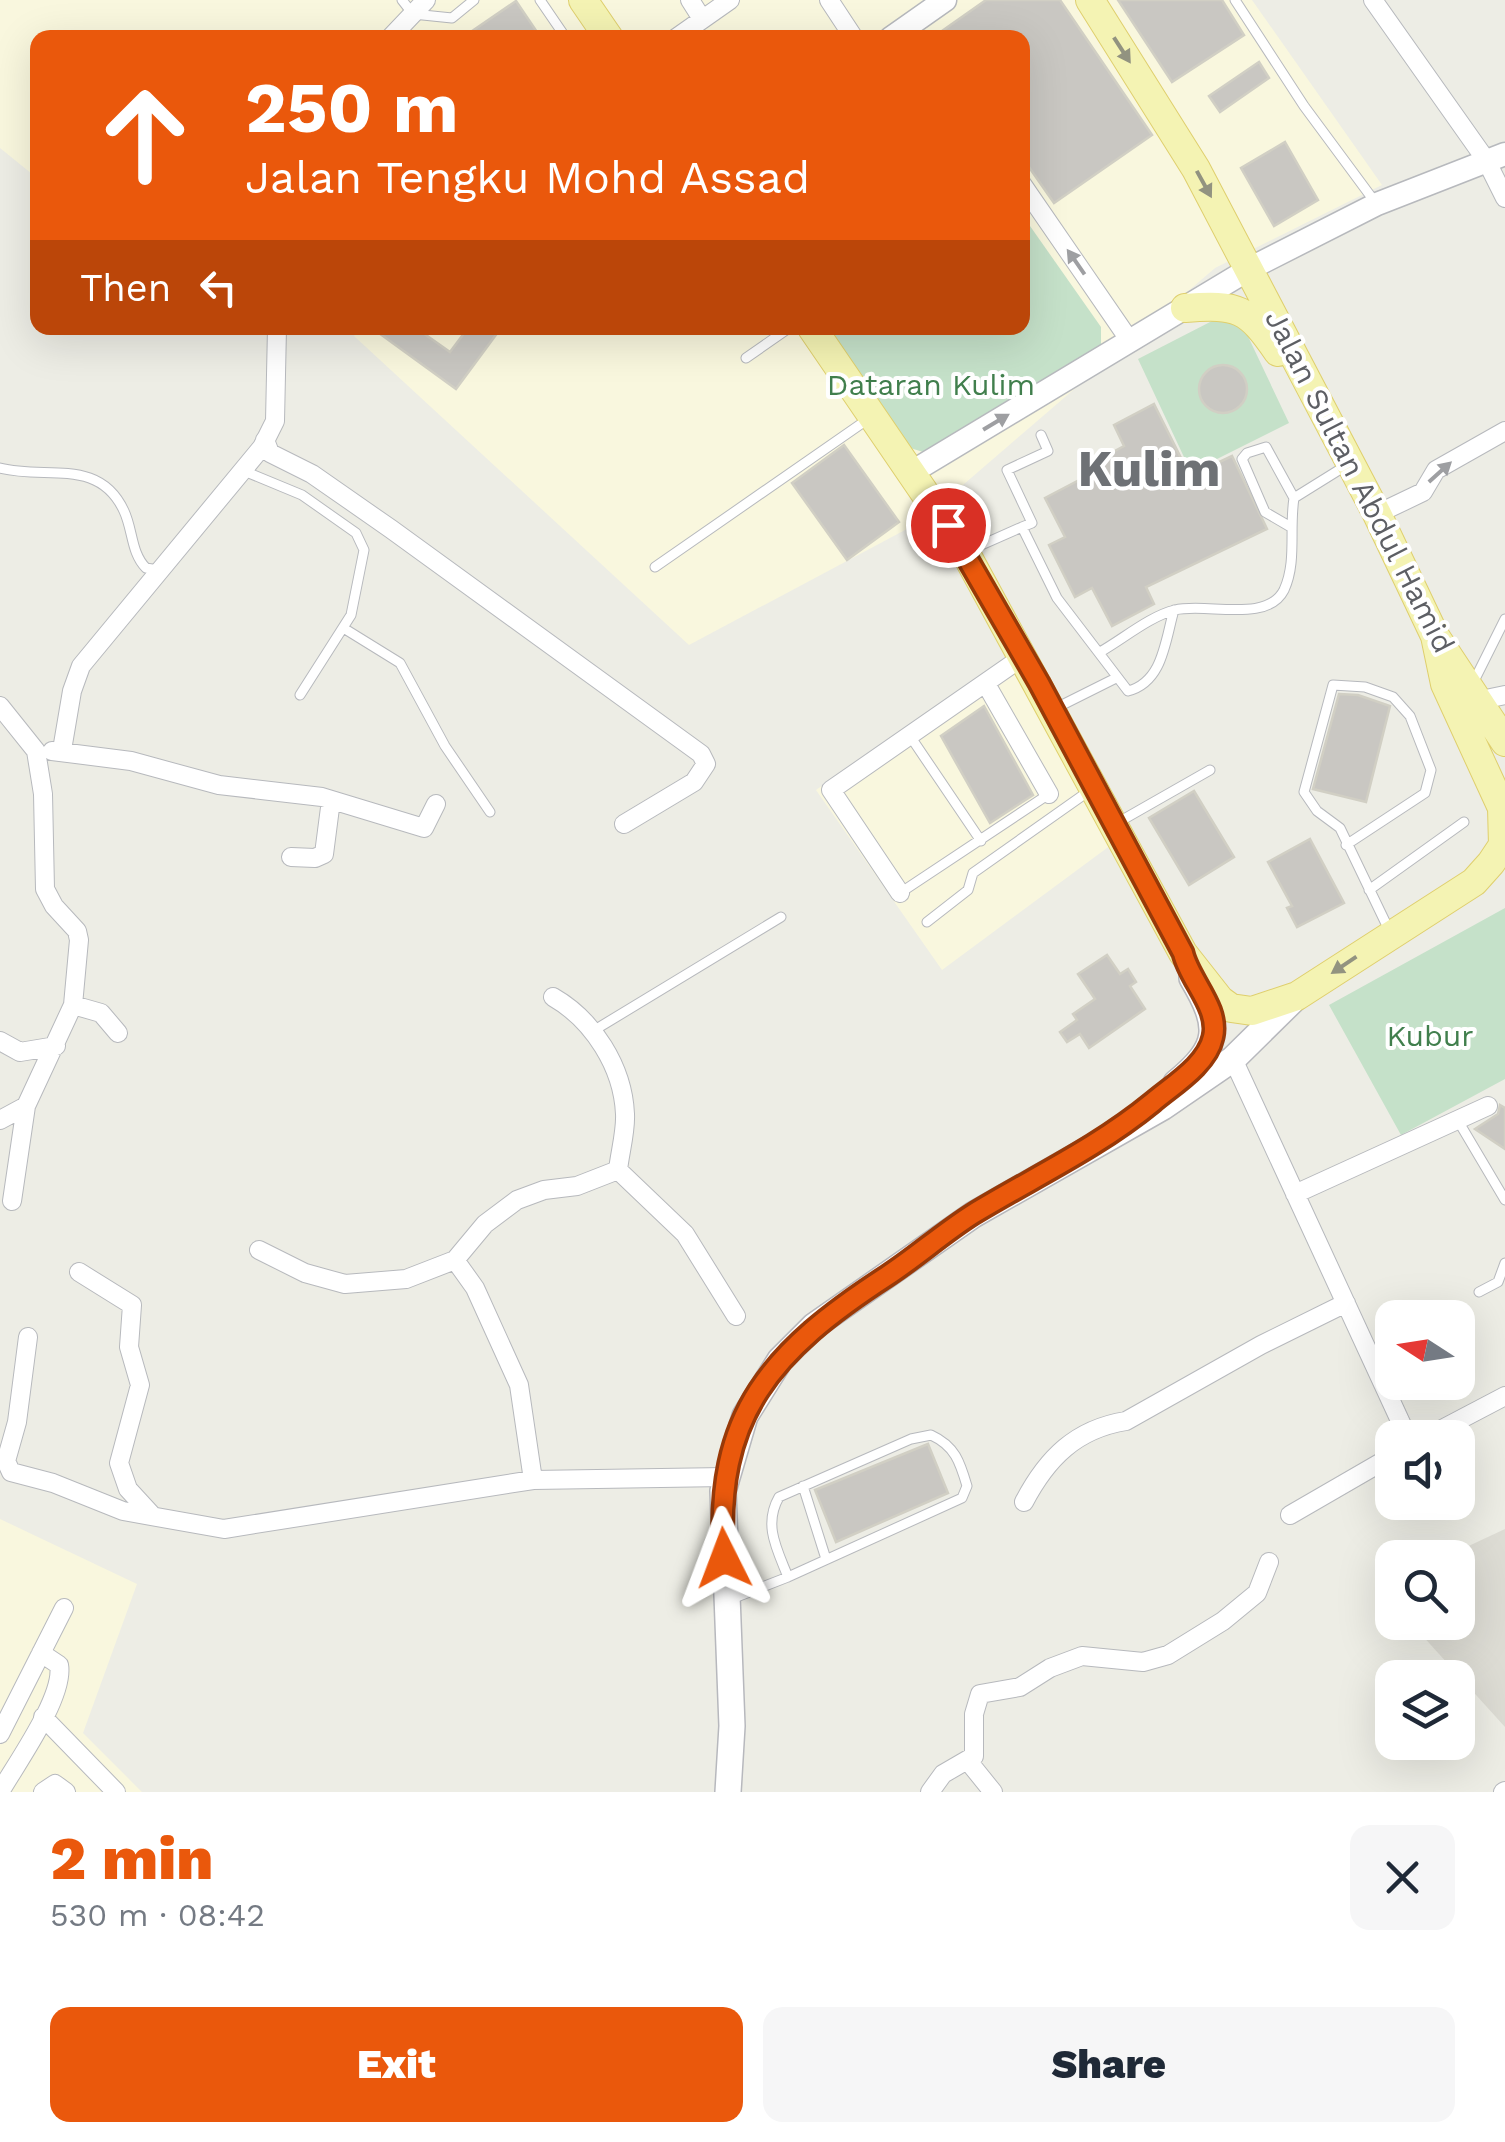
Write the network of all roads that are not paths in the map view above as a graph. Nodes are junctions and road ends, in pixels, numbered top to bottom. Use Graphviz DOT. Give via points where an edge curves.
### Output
graph roads {
  1 [pos="474,0"];
  2 [pos="540,0"];
  3 [pos="583,0"];
  4 [pos="690,0"];
  5 [pos="730,0"];
  6 [pos="829,0"];
  7 [pos="946,0"];
  8 [pos="1090,0"];
  9 [pos="1235,0"];
  10 [pos="1373,0"];
  11 [pos="414,5"];
  12 [pos="702,19"];
  13 [pos="396,30"];
  14 [pos="561,30"];
  15 [pos="598,30"];
  16 [pos="687,30"];
  17 [pos="849,30"];
  18 [pos="917,30"];
  19 [pos="1496,157"];
  20 [pos="1030,196"];
  21 [pos="1505,198"];
  22 [pos="1377,204"];
  23 [pos="1251,268"];
  24 [pos="1185,308"];
  25 [pos="277,335"];
  26 [pos="778,335"];
  27 [pos="817,335"];
  28 [pos="1130,341"];
  29 [pos="746,358"];
  30 [pos="1313,394"];
  31 [pos="873,416"];
  32 [pos="1505,431"];
  33 [pos="1041,435"];
  34 [pos="264,443"];
  35 [pos="1349,464"];
  36 [pos="0,468"];
  37 [pos="244,470"];
  38 [pos="912,472"];
  39 [pos="1294,498"];
  40 [pos="1378,514"];
  41 [pos="1289,526"];
  42 [pos="1022,527"];
  43 [pos="966,552"];
  44 [pos="654,567"];
  45 [pos="161,570"];
  46 [pos="1174,610"];
  47 [pos="1505,619"];
  48 [pos="345,628"];
  49 [pos="1435,636"];
  50 [pos="1100,652"];
  51 [pos="1024,656"];
  52 [pos="1116,678"];
  53 [pos="986,684"];
  54 [pos="300,694"];
  55 [pos="1485,694"];
  56 [pos="0,706"];
  57 [pos="1054,710"];
  58 [pos="910,736"];
  59 [pos="1505,742"];
  60 [pos="62,750"];
  61 [pos="36,752"];
  62 [pos="1210,770"];
  63 [pos="1096,787"];
  64 [pos="1049,794"];
  65 [pos="331,800"];
  66 [pos="436,804"];
  67 [pos="490,812"];
  68 [pos="1464,822"];
  69 [pos="624,824"];
  70 [pos="1116,824"];
  71 [pos="981,841"];
  72 [pos="1346,846"];
  73 [pos="291,857"];
  74 [pos="1505,874"];
  75 [pos="1474,882"];
  76 [pos="1369,890"];
  77 [pos="900,893"];
  78 [pos="781,917"];
  79 [pos="926,922"];
  80 [pos="1391,934"];
  81 [pos="1183,953"];
  82 [pos="1298,996"];
  83 [pos="553,997"];
  84 [pos="73,1005"];
  85 [pos="593,1032"];
  86 [pos="118,1033"];
  87 [pos="0,1042"];
  88 [pos="56,1046"];
  89 [pos="1233,1059"];
  90 [pos="26,1106"];
  91 [pos="1488,1106"];
  92 [pos="1457,1119"];
  93 [pos="0,1120"];
  94 [pos="1121,1128"];
  95 [pos="618,1170"];
  96 [pos="1295,1194"];
  97 [pos="1505,1200"];
  98 [pos="12,1201"];
  99 [pos="259,1250"];
  100 [pos="454,1260"];
  101 [pos="1505,1263"];
  102 [pos="80,1272"];
  103 [pos="1480,1292"];
  104 [pos="1346,1304"];
  105 [pos="736,1316"];
  106 [pos="28,1337"];
  107 [pos="1505,1396"];
  108 [pos="1400,1420"];
  109 [pos="1460,1420"];
  110 [pos="1375,1466"];
  111 [pos="725,1476"];
  112 [pos="534,1480"];
  113 [pos="802,1486"];
  114 [pos="1024,1502"];
  115 [pos="151,1514"];
  116 [pos="1290,1515"];
  117 [pos="826,1559"];
  118 [pos="1269,1562"];
  119 [pos="788,1576"];
  120 [pos="726,1601"];
  121 [pos="64,1608"];
  122 [pos="41,1653"];
  123 [pos="43,1717"];
  124 [pos="0,1734"];
  125 [pos="968,1762"];
  126 [pos="44,1790"];
  127 [pos="0,1792"];
  128 [pos="66,1792"];
  129 [pos="116,1792"];
  130 [pos="728,1792"];
  131 [pos="930,1792"];
  132 [pos="993,1792"];
  1 -- 11 [label="lane" via="452,18"];
  2 -- 14 [label="lane"];
  3 -- 15 [label="main road"];
  4 -- 12 [label="street"];
  5 -- 12 [label="street"];
  6 -- 17 [label="street"];
  7 -- 18 [label="street"];
  8 -- 23 [label="main road, Jalan Sultan Abdul Hamid, one-way"];
  9 -- 22 [label="lane"];
  10 -- 19 [label="street"];
  11 -- 13 [label="street"];
  12 -- 16 [label="street"];
  19 -- 21 [label="street"];
  19 -- 22 [label="street"];
  28 -- 20 [label="street, one-way"];
  22 -- 23 [label="street"];
  23 -- 24 [label="street"];
  23 -- 30 [label="main road, Jalan Sultan Abdul Hamid"];
  24 -- 28 [label="street"];
  24 -- 30 [label="main road" via="1227,306 1247,314"];
  25 -- 34 [label="street" via="275,421"];
  26 -- 29 [label="lane"];
  27 -- 31 [label="main road"];
  38 -- 28 [label="street, one-way"];
  30 -- 35 [label="main road, Jalan Sultan Abdul Hamid"];
  31 -- 38 [label="main road"];
  31 -- 44 [label="lane"];
  40 -- 32 [label="street, one-way" via="1423,492 1436,470"];
  33 -- 42 [label="lane" via="1048,451 1008,470 1032,522"];
  34 -- 37 [label="street"];
  34 -- 69 [label="street" via="701,754 706,764 697,777"];
  35 -- 39 [label="lane"];
  35 -- 40 [label="main road, Jalan Sultan Abdul Hamid"];
  36 -- 45 [label="lane" via="75,472 104,482 132,528 138,560"];
  37 -- 45 [label="street"];
  37 -- 48 [label="lane" via="293,490 356,532 364,550"];
  38 -- 43 [label="main road"];
  39 -- 41 [label="lane"];
  39 -- 41 [label="lane" via="1266,447 1247,453 1242,459 1265,512"];
  40 -- 49 [label="main road, Jalan Sultan Abdul Hamid"];
  41 -- 46 [label="lane" via="1292,567 1282,594 1249,609"];
  42 -- 43 [label="lane"];
  42 -- 50 [label="lane" via="1058,598"];
  43 -- 51 [label="main road"];
  45 -- 60 [label="street" via="81,666"];
  46 -- 50 [label="lane"];
  46 -- 52 [label="lane" via="1154,676 1128,691"];
  47 -- 55 [label="lane"];
  48 -- 54 [label="lane"];
  48 -- 67 [label="lane" via="400,663"];
  49 -- 55 [label="main road, Jalan Sultan Abdul Hamid"];
  49 -- 75 [label="main road" via="1445,684 1502,808 1503,845"];
  50 -- 52 [label="lane"];
  51 -- 53 [label="street"];
  51 -- 57 [label="main road"];
  52 -- 57 [label="lane"];
  53 -- 58 [label="street"];
  53 -- 64 [label="street"];
  55 -- 59 [label="main road, Jalan Sultan Abdul Hamid"];
  56 -- 61 [label="street"];
  57 -- 63 [label="main road"];
  58 -- 71 [label="lane"];
  58 -- 77 [label="street" via="831,790"];
  60 -- 61 [label="street"];
  60 -- 65 [label="street"];
  61 -- 84 [label="street" via="44,889 77,930"];
  62 -- 70 [label="lane"];
  63 -- 70 [label="main road"];
  63 -- 79 [label="lane" via="972,873 968,890"];
  64 -- 71 [label="lane"];
  65 -- 66 [label="street" via="424,828"];
  65 -- 73 [label="street" via="324,854"];
  68 -- 76 [label="lane"];
  70 -- 81 [label="main road"];
  71 -- 77 [label="lane"];
  72 -- 72 [label="lane" via="1425,793 1431,770 1410,716 1394,697 1333,684 1304,792 1340,828"];
  72 -- 76 [label="lane"];
  74 -- 75 [label="main road"];
  75 -- 80 [label="main road"];
  76 -- 80 [label="lane"];
  78 -- 85 [label="lane"];
  80 -- 82 [label="main road, one-way"];
  81 -- 82 [label="main road" via="1231,1008 1252,1012"];
  81 -- 94 [label="main road" via="1212,1017 1213,1039 1196,1065"];
  82 -- 89 [label="main road"];
  83 -- 85 [label="street"];
  84 -- 86 [label="street" via="100,1013"];
  84 -- 88 [label="street"];
  85 -- 95 [label="street" via="621,1082 626,1118"];
  87 -- 88 [label="street" via="20,1052"];
  88 -- 90 [label="street"];
  89 -- 94 [label="main road"];
  89 -- 96 [label="street"];
  90 -- 93 [label="street"];
  90 -- 98 [label="street"];
  91 -- 92 [label="street"];
  92 -- 96 [label="street"];
  92 -- 97 [label="lane"];
  94 -- 111 [label="main road" via="973,1215 814,1326 756,1396"];
  95 -- 100 [label="street" via="516,1200"];
  95 -- 105 [label="street" via="684,1234"];
  96 -- 104 [label="street"];
  99 -- 100 [label="street" via="344,1284 406,1280"];
  100 -- 112 [label="street" via="475,1288 519,1385"];
  101 -- 103 [label="lane" via="1498,1282"];
  102 -- 115 [label="street" via="132,1304 129,1346 140,1385 119,1463 128,1489"];
  104 -- 108 [label="street"];
  104 -- 114 [label="street" via="1126,1421 1068,1443 1040,1471"];
  106 -- 115 [label="street" via="6,1461 10,1472 123,1511"];
  107 -- 109 [label="street"];
  110 -- 116 [label="street"];
  111 -- 112 [label="street"];
  111 -- 120 [label="main road"];
  112 -- 115 [label="street" via="224,1529"];
  113 -- 117 [label="lane"];
  113 -- 117 [label="lane" via="931,1436 948,1443 961,1464 968,1486 962,1498"];
  113 -- 119 [label="lane" via="779,1497 772,1509 770,1531"];
  117 -- 119 [label="lane"];
  118 -- 125 [label="street" via="1257,1594 1168,1656 1142,1662 1082,1656 1020,1687 980,1694"];
  119 -- 120 [label="lane"];
  120 -- 130 [label="main road"];
  121 -- 122 [label="street"];
  122 -- 123 [label="street" via="60,1665 61,1674"];
  122 -- 124 [label="street"];
  123 -- 127 [label="street"];
  123 -- 129 [label="street"];
  125 -- 131 [label="street" via="943,1774"];
  125 -- 132 [label="street"];
  126 -- 128 [label="street" via="55,1784"];
}
